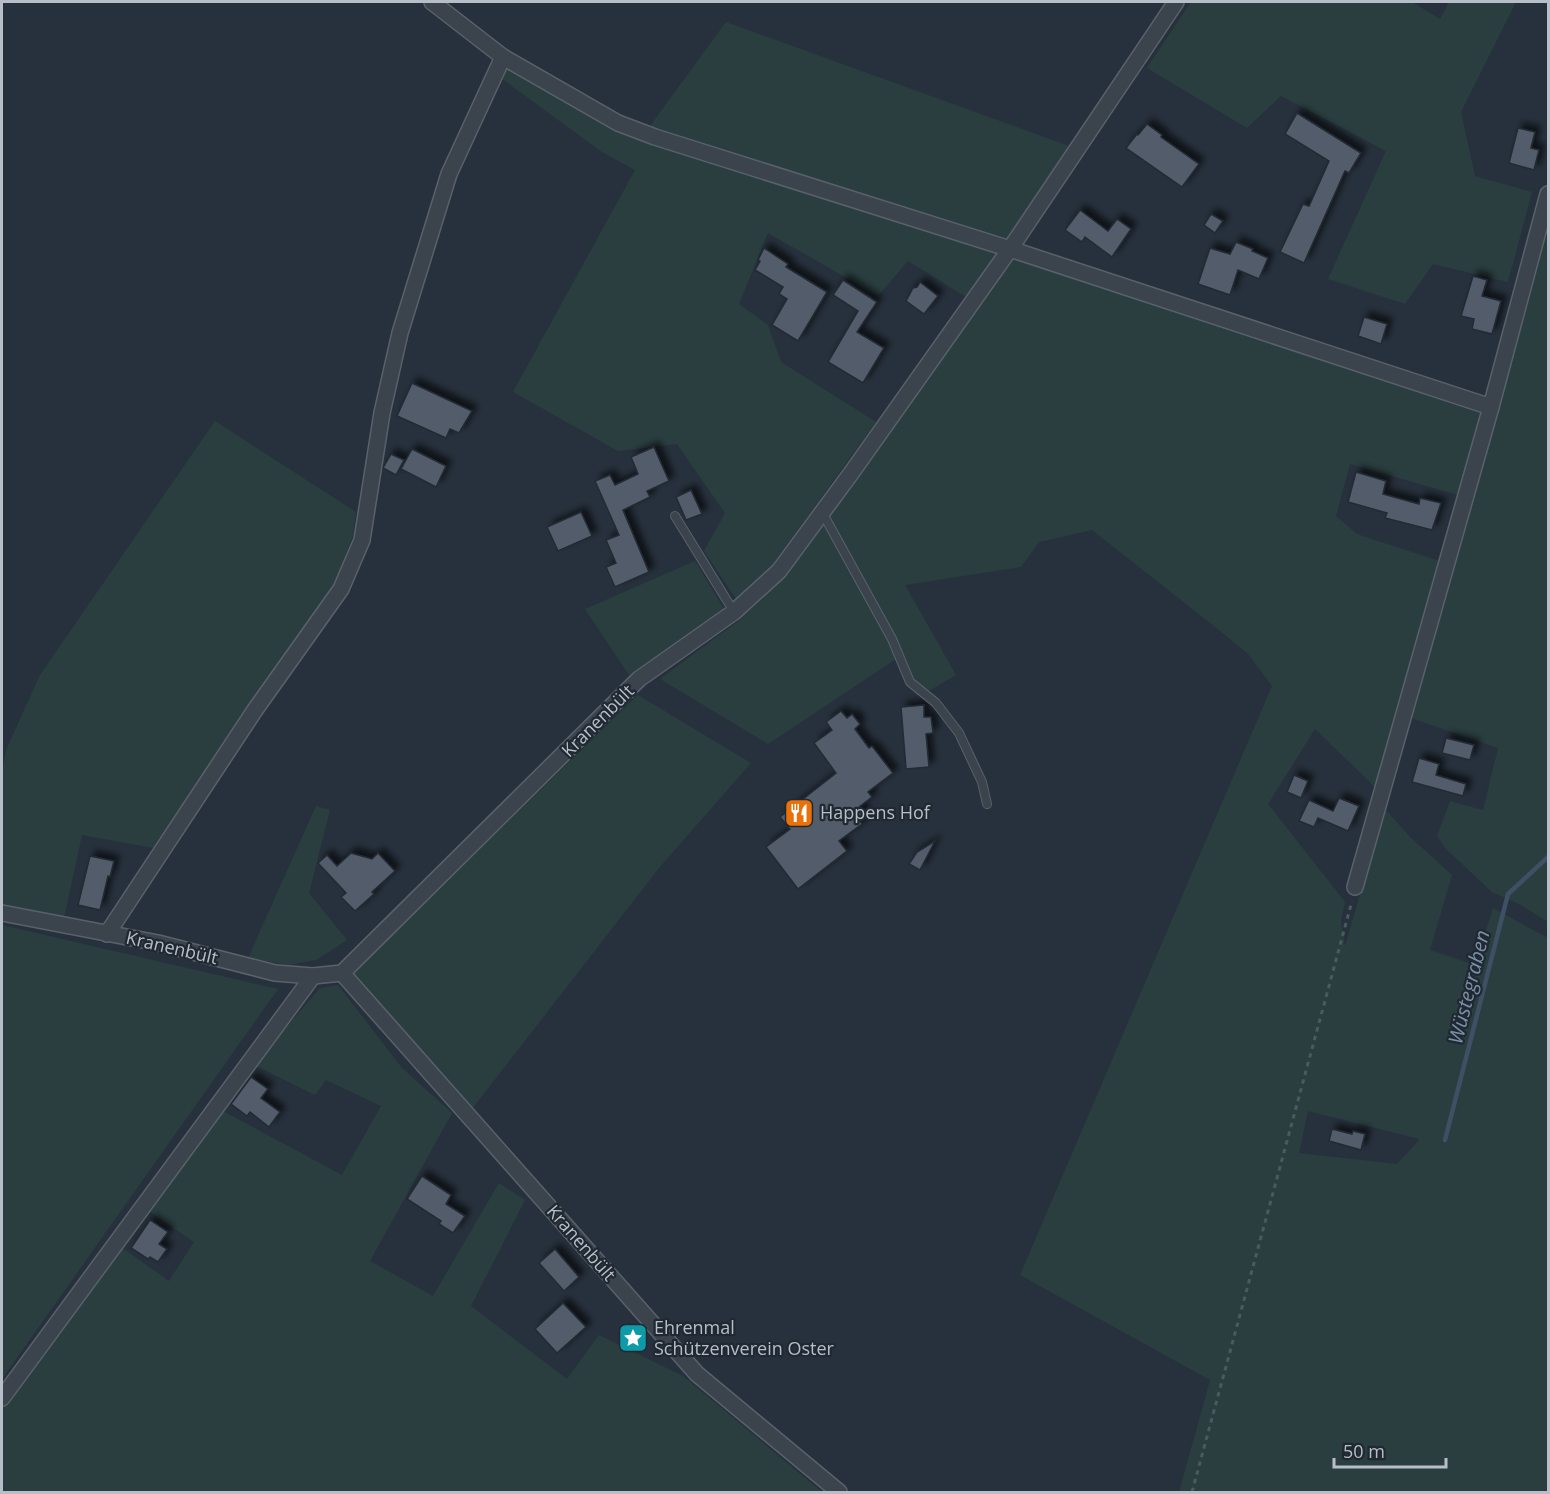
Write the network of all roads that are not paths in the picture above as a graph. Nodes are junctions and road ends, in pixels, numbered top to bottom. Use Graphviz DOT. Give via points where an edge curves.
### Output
graph roads {
  1 [pos="432,2"];
  2 [pos="1176,2"];
  3 [pos="503,57"];
  4 [pos="1548,194"];
  5 [pos="1010,249"];
  6 [pos="1491,407"];
  7 [pos="822,512"];
  8 [pos="675,516"];
  9 [pos="734,612"];
  10 [pos="987,804"];
  11 [pos="1355,887"];
  12 [pos="2,913"];
  13 [pos="107,934"];
  14 [pos="342,973"];
  15 [pos="313,976"];
  16 [pos="2,1398"];
  17 [pos="839,1492"];
  1 -- 3 [label="street"];
  2 -- 5 [label="street, Kranenbült"];
  3 -- 5 [label="street" via="618,123"];
  3 -- 13 [label="street" via="450,174 400,333 382,413 362,540 341,589 255,710"];
  4 -- 6 [label="street"];
  5 -- 6 [label="street"];
  5 -- 7 [label="street, Kranenbült"];
  6 -- 11 [label="street"];
  7 -- 9 [label="street, Kranenbült" via="779,571"];
  7 -- 10 [label="lane" via="892,639 910,682 936,703 959,733 982,782"];
  8 -- 9 [label="lane"];
  9 -- 14 [label="street, Kranenbült" via="639,679"];
  12 -- 13 [label="street, Kranenbült"];
  13 -- 15 [label="street, Kranenbült" via="275,973"];
  14 -- 15 [label="street, Kranenbült"];
  14 -- 17 [label="street, Kranenbült" via="697,1374"];
  15 -- 16 [label="street"];
}
